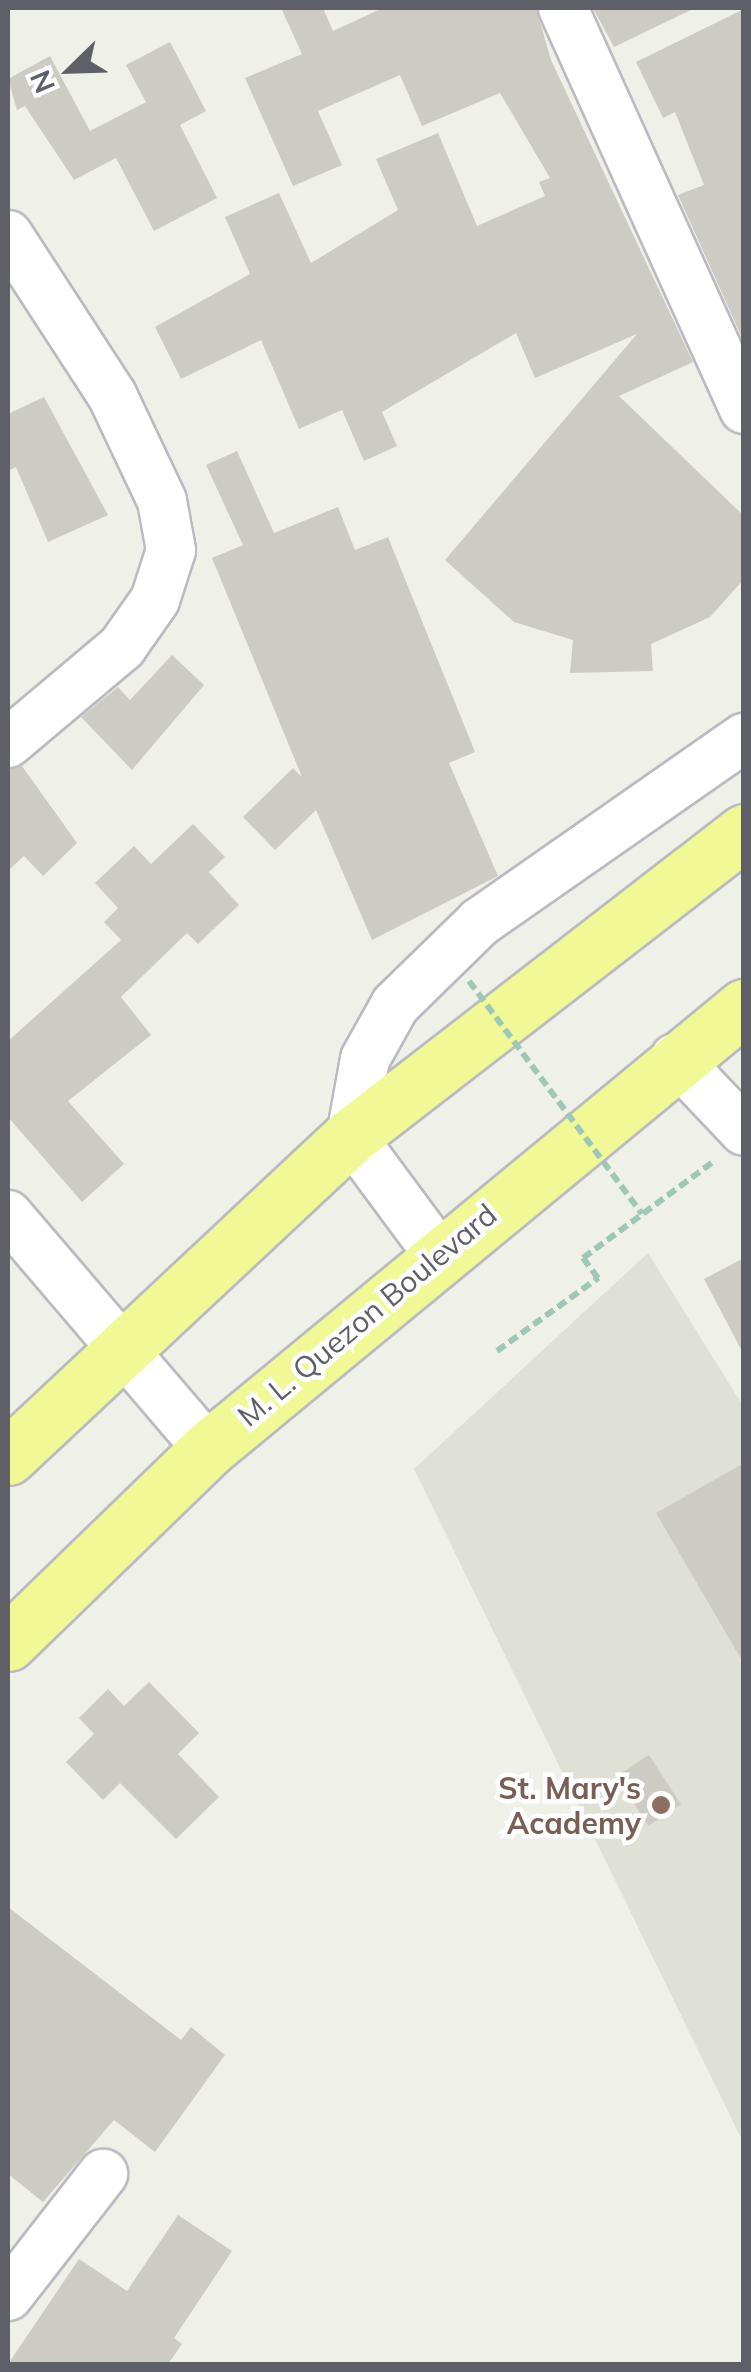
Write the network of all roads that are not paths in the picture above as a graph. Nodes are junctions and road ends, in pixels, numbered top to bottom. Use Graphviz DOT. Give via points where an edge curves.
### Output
graph roads {
  1 [pos="563,8"];
  2 [pos="8,235"];
  3 [pos="744,408"];
  4 [pos="744,738"];
  5 [pos="8,743"];
  6 [pos="744,832"];
  7 [pos="744,1008"];
  8 [pos="675,1058"];
  9 [pos="744,1131"];
  10 [pos="352,1136"];
  11 [pos="8,1215"];
  12 [pos="439,1255"];
  13 [pos="120,1348"];
  14 [pos="208,1449"];
  15 [pos="8,1457"];
  16 [pos="8,1643"];
  17 [pos="103,2174"];
  18 [pos="8,2296"];
  1 -- 3 [label="street" via="611,97"];
  2 -- 5 [label="street" via="112,395 162,501 171,550 155,600 122,648"];
  4 -- 10 [label="street" via="558,863 433,964 365,1058"];
  6 -- 10 [label="highway"];
  7 -- 8 [label="highway, M. L. Quezon Boulevard"];
  8 -- 9 [label="street"];
  8 -- 12 [label="highway, M. L. Quezon Boulevard"];
  10 -- 12 [label="street"];
  10 -- 13 [label="highway"];
  11 -- 13 [label="street"];
  12 -- 14 [label="highway, M. L. Quezon Boulevard"];
  13 -- 14 [label="street"];
  13 -- 15 [label="highway"];
  14 -- 16 [label="highway, M. L. Quezon Boulevard"];
  17 -- 18 [label="street"];
}
